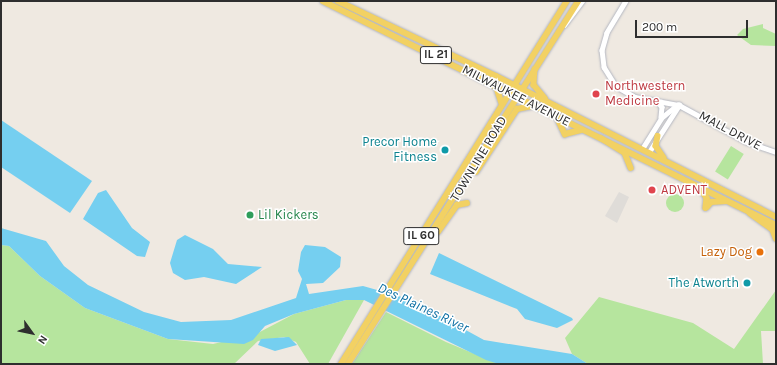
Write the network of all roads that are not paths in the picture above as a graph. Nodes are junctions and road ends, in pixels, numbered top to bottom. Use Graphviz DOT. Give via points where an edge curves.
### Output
graph roads {
  1 [pos="322,1"];
  2 [pos="338,1"];
  3 [pos="567,1"];
  4 [pos="578,1"];
  5 [pos="582,1"];
  6 [pos="626,1"];
  7 [pos="560,28"];
  8 [pos="536,66"];
  9 [pos="514,84"];
  10 [pos="496,85"];
  11 [pos="522,89"];
  12 [pos="510,92"];
  13 [pos="517,96"];
  14 [pos="656,100"];
  15 [pos="501,105"];
  16 [pos="679,105"];
  17 [pos="537,107"];
  18 [pos="556,116"];
  19 [pos="580,117"];
  20 [pos="661,118"];
  21 [pos="586,130"];
  22 [pos="600,136"];
  23 [pos="658,136"];
  24 [pos="642,149"];
  25 [pos="649,152"];
  26 [pos="776,152"];
  27 [pos="671,163"];
  28 [pos="631,168"];
  29 [pos="698,187"];
  30 [pos="462,188"];
  31 [pos="726,201"];
  32 [pos="467,203"];
  33 [pos="749,211"];
  34 [pos="776,216"];
  35 [pos="776,225"];
  36 [pos="776,238"];
  37 [pos="424,249"];
  38 [pos="395,281"];
  39 [pos="374,316"];
  40 [pos="341,364"];
  41 [pos="348,364"];
  1 -- 10 [label="main road, MILWAUKEE AVENUE / IL 21"];
  2 -- 9 [label="main road, MILWAUKEE AVENUE / IL 21"];
  3 -- 9 [label="main road, TOWNLINE ROAD / IL 60"];
  4 -- 7 [label="main road, TOWNLINE ROAD / IL 60"];
  5 -- 7 [label="street"];
  6 -- 14 [label="street, MALL DRIVE" via="605,37 604,68 622,91"];
  7 -- 8 [label="main road, TOWNLINE ROAD / IL 60"];
  8 -- 11 [label="main road, TOWNLINE ROAD / IL 60"];
  8 -- 19 [label="main road" via="534,85 542,96"];
  9 -- 11 [label="main road, MILWAUKEE AVENUE / IL 21"];
  9 -- 12 [label="main road, TOWNLINE ROAD / IL 60"];
  10 -- 12 [label="main road, MILWAUKEE AVENUE / IL 21"];
  10 -- 15 [label="main road"];
  11 -- 13 [label="main road, TOWNLINE ROAD / IL 60"];
  11 -- 19 [label="main road, MILWAUKEE AVENUE / IL 21"];
  12 -- 13 [label="main road, MILWAUKEE AVENUE / IL 21"];
  12 -- 15 [label="main road, TOWNLINE ROAD / IL 60"];
  13 -- 17 [label="main road, MILWAUKEE AVENUE / IL 21"];
  13 -- 30 [label="main road, TOWNLINE ROAD / IL 60"];
  14 -- 16 [label="street, MALL DRIVE"];
  14 -- 20 [label="street" via="662,107"];
  15 -- 38 [label="main road, TOWNLINE ROAD / IL 60"];
  16 -- 20 [label="street" via="670,107"];
  16 -- 23 [label="street"];
  16 -- 26 [label="street, MALL DRIVE" via="747,142"];
  17 -- 18 [label="main road, MILWAUKEE AVENUE / IL 21"];
  17 -- 30 [label="main road" via="524,106 517,109 470,181"];
  18 -- 21 [label="main road, MILWAUKEE AVENUE / IL 21"];
  18 -- 21 [label="main road" via="565,134"];
  19 -- 24 [label="main road, MILWAUKEE AVENUE / IL 21"];
  20 -- 24 [label="street"];
  21 -- 22 [label="main road, MILWAUKEE AVENUE / IL 21"];
  22 -- 28 [label="main road" via="606,144 625,153"];
  22 -- 29 [label="main road, MILWAUKEE AVENUE / IL 21"];
  23 -- 25 [label="street"];
  23 -- 27 [label="main road" via="656,146"];
  24 -- 25 [label="main road, IL 21"];
  25 -- 27 [label="main road, IL 21"];
  27 -- 34 [label="main road, IL 21"];
  29 -- 31 [label="main road, IL 21"];
  29 -- 31 [label="main road" via="707,198 706,208 711,202"];
  30 -- 37 [label="main road, TOWNLINE ROAD / IL 60"];
  31 -- 33 [label="main road, IL 21"];
  32 -- 37 [label="main road" via="457,205"];
  33 -- 35 [label="main road, IL 21"];
  33 -- 36 [label="main road" via="773,230"];
  37 -- 38 [label="main road, TOWNLINE ROAD / IL 60"];
  38 -- 39 [label="main road, TOWNLINE ROAD / IL 60"];
  39 -- 40 [label="main road, IL 60"];
  39 -- 41 [label="main road, IL 60"];
}
